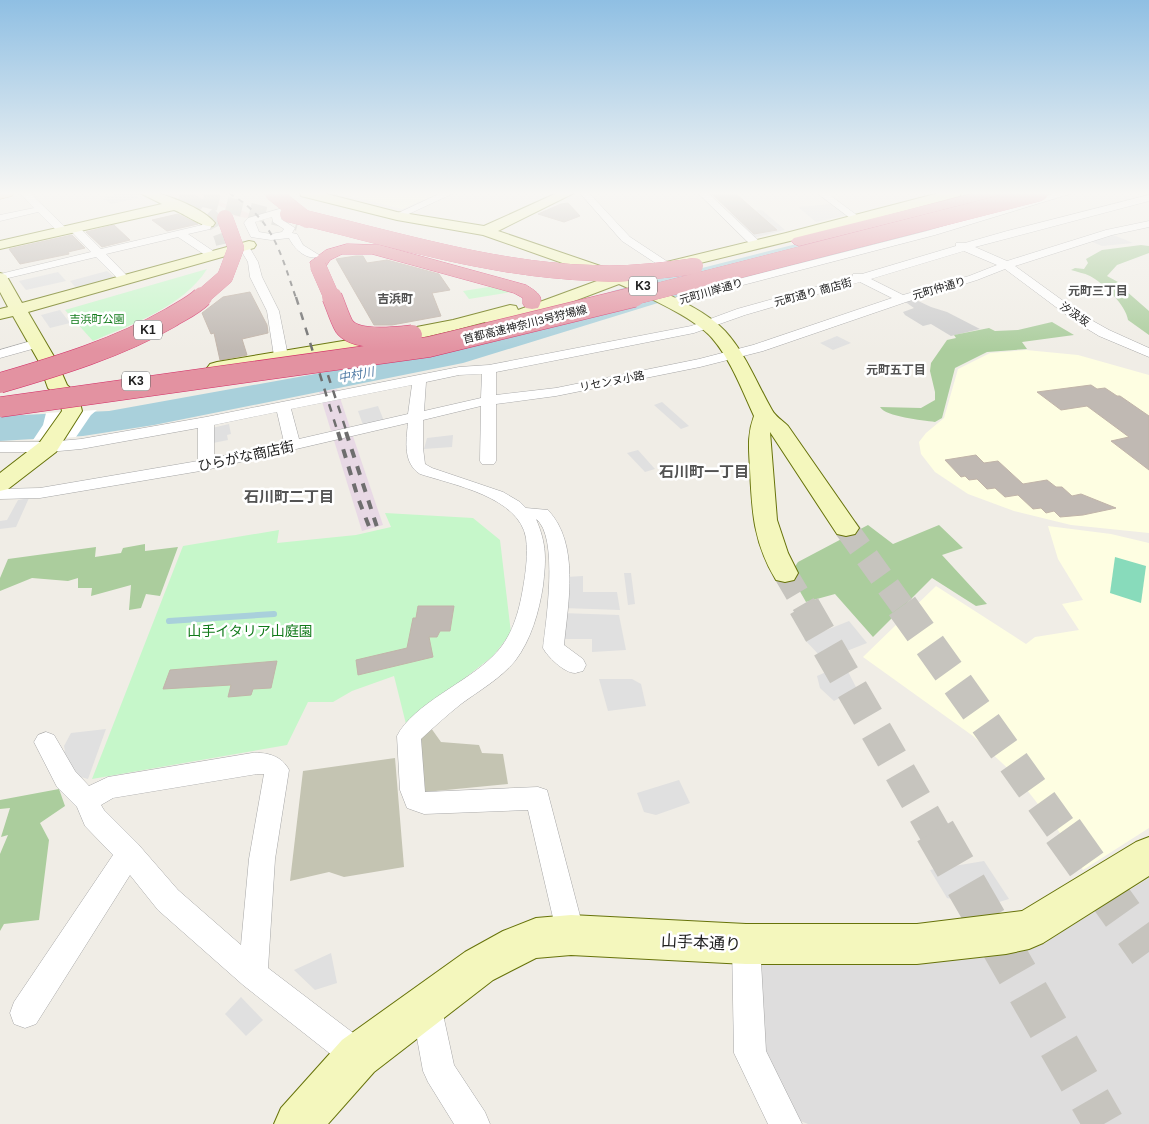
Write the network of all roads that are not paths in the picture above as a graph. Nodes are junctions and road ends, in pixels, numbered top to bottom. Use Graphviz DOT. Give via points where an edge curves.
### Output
graph roads {
  1 [pos="89,245"];
  2 [pos="129,245"];
  3 [pos="208,245"];
  4 [pos="236,245"];
  5 [pos="236,245"];
  6 [pos="250,245"];
  7 [pos="298,245"];
  8 [pos="383,245"];
  9 [pos="425,245"];
  10 [pos="524,245"];
  11 [pos="636,245"];
  12 [pos="755,245"];
  13 [pos="780,245"];
  14 [pos="788,245"];
  15 [pos="813,245"];
  16 [pos="837,245"];
  17 [pos="882,245"];
  18 [pos="960,245"];
  19 [pos="969,245"];
  20 [pos="1068,245"];
  21 [pos="964,247"];
  22 [pos="218,250"];
  23 [pos="424,252"];
  24 [pos="99,253"];
  25 [pos="314,255"];
  26 [pos="825,260"];
  27 [pos="1007,265"];
  28 [pos="666,266"];
  29 [pos="0,277"];
  30 [pos="862,278"];
  31 [pos="654,279"];
  32 [pos="125,280"];
  33 [pos="625,284"];
  34 [pos="711,290"];
  35 [pos="564,298"];
  36 [pos="902,299"];
  37 [pos="670,302"];
  38 [pos="532,304"];
  39 [pos="19,309"];
  40 [pos="748,310"];
  41 [pos="0,314"];
  42 [pos="708,325"];
  43 [pos="38,343"];
  44 [pos="758,348"];
  45 [pos="0,354"];
  46 [pos="1149,354"];
  47 [pos="733,355"];
  48 [pos="291,358"];
  49 [pos="489,369"];
  50 [pos="0,376"];
  51 [pos="419,379"];
  52 [pos="0,384"];
  53 [pos="104,390"];
  54 [pos="0,398"];
  55 [pos="490,400"];
  56 [pos="70,403"];
  57 [pos="0,405"];
  58 [pos="283,406"];
  59 [pos="764,416"];
  60 [pos="417,418"];
  61 [pos="206,422"];
  62 [pos="51,443"];
  63 [pos="293,446"];
  64 [pos="0,447"];
  65 [pos="488,461"];
  66 [pos="206,465"];
  67 [pos="0,484"];
  68 [pos="0,494"];
  69 [pos="524,513"];
  70 [pos="846,528"];
  71 [pos="785,573"];
  72 [pos="575,665"];
  73 [pos="46,742"];
  74 [pos="87,800"];
  75 [pos="129,853"];
  76 [pos="1149,855"];
  77 [pos="571,935"];
  78 [pos="746,944"];
  79 [pos="252,975"];
  80 [pos="426,1005"];
  81 [pos="25,1013"];
  82 [pos="358,1056"];
  83 [pos="297,1124"];
  84 [pos="473,1124"];
  85 [pos="785,1124"];
  1 -- 24 [label="street"];
  2 -- 24 [label="street"];
  3 -- 22 [label="street"];
  4 -- 52 [label="highway, K1, bridge" via="234,262 219,283 192,306 167,321 116,345"];
  5 -- 22 [label="street"];
  6 -- 48 [label="street" via="256,277"];
  7 -- 25 [label="street"];
  8 -- 31 [label="highway, bridge" via="467,268 512,276 583,283"];
  9 -- 13 [label="highway, bridge" via="527,268 636,274 713,262"];
  10 -- 33 [label="street"];
  11 -- 28 [label="street"];
  12 -- 28 [label="street"];
  14 -- 33 [label="highway, 首都高速神奈川3号狩場線 / K3"];
  15 -- 31 [label="highway, bridge" via="720,268"];
  16 -- 57 [label="highway, 首都高速神奈川3号狩場線 / K3, bridge" via="428,347"];
  17 -- 26 [label="street, 元町川岸通り"];
  18 -- 21 [label="street, 汐汲坂"];
  19 -- 21 [label="street, 元町通り 商店街"];
  20 -- 27 [label="street, 元町仲通り"];
  21 -- 27 [label="street, 汐汲坂"];
  21 -- 30 [label="street, 元町通り 商店街"];
  22 -- 32 [label="street"];
  22 -- 50 [label="highway, K1" via="222,258 207,280 166,311 90,347"];
  23 -- 31 [label="highway" via="499,270 551,278"];
  24 -- 29 [label="street"];
  24 -- 32 [label="street"];
  26 -- 30 [label="street"];
  26 -- 34 [label="street, 元町川岸通り"];
  27 -- 36 [label="street, 元町仲通り"];
  27 -- 46 [label="street, 汐汲坂" via="1080,319"];
  28 -- 33 [label="street"];
  29 -- 39 [label="street"];
  30 -- 36 [label="street"];
  30 -- 40 [label="street, 元町通り 商店街"];
  32 -- 39 [label="street"];
  33 -- 35 [label="street"];
  33 -- 37 [label="street"];
  33 -- 38 [label="highway, bridge" via="434,332 383,337 354,332 345,327 318,262 337,251 369,248 528,292 532,296"];
  33 -- 54 [label="highway, 首都高速神奈川3号狩場線 / K3" via="504,322 404,343"];
  34 -- 37 [label="street, 元町川岸通り"];
  34 -- 40 [label="street"];
  35 -- 38 [label="street"];
  35 -- 48 [label="street" via="518,316 410,344"];
  36 -- 44 [label="street, 元町仲通り"];
  37 -- 42 [label="street"];
  38 -- 48 [label="street" via="455,325"];
  39 -- 41 [label="street"];
  39 -- 43 [label="street"];
  40 -- 42 [label="street, 元町通り 商店街"];
  42 -- 47 [label="street" via="720,335"];
  42 -- 49 [label="street, 元町通り 商店街"];
  43 -- 45 [label="street"];
  43 -- 56 [label="street" via="58,388"];
  44 -- 47 [label="street"];
  47 -- 55 [label="street, リセンヌ小路" via="556,392"];
  47 -- 59 [label="street"];
  48 -- 53 [label="street" via="134,394"];
  49 -- 51 [label="street, 元町通り 商店街"];
  49 -- 55 [label="street"];
  51 -- 58 [label="street, 元町通り 商店街"];
  51 -- 60 [label="street"];
  53 -- 56 [label="street"];
  55 -- 60 [label="street, ひらがな商店街"];
  55 -- 65 [label="street"];
  56 -- 57 [label="street"];
  56 -- 62 [label="street"];
  58 -- 61 [label="street, 元町通り 商店街"];
  58 -- 63 [label="street"];
  59 -- 70 [label="street" via="780,431"];
  59 -- 71 [label="street" via="758,431 765,520"];
  60 -- 63 [label="street, ひらがな商店街"];
  60 -- 69 [label="street" via="418,466 497,495"];
  61 -- 62 [label="street, 元町通り 商店街" via="81,444"];
  61 -- 66 [label="street"];
  62 -- 64 [label="street, 元町通り 商店街"];
  62 -- 67 [label="street"];
  63 -- 66 [label="street, ひらがな商店街"];
  66 -- 68 [label="street, ひらがな商店街" via="40,493"];
  69 -- 72 [label="street" via="542,514 550,522 559,575 553,648"];
  69 -- 77 [label="street" via="536,537 537,572 526,622 501,662 444,704 409,736 412,790 416,800 424,803 538,798"];
  73 -- 74 [label="street" via="66,779"];
  74 -- 75 [label="street" via="94,818"];
  74 -- 79 [label="street" via="108,788 242,765 262,762 277,770 262,859"];
  75 -- 79 [label="street" via="168,900"];
  75 -- 81 [label="street"];
  76 -- 78 [label="street, 山手本通り" via="1029,929 917,944"];
  77 -- 78 [label="street, 山手本通り"];
  77 -- 80 [label="street, 山手本通り" via="536,938 517,945 479,966"];
  78 -- 85 [label="street" via="750,1053"];
  79 -- 82 [label="street"];
  80 -- 82 [label="street, 山手本通り"];
  80 -- 84 [label="street" via="439,1071"];
  82 -- 83 [label="street, 山手本通り"];
}
